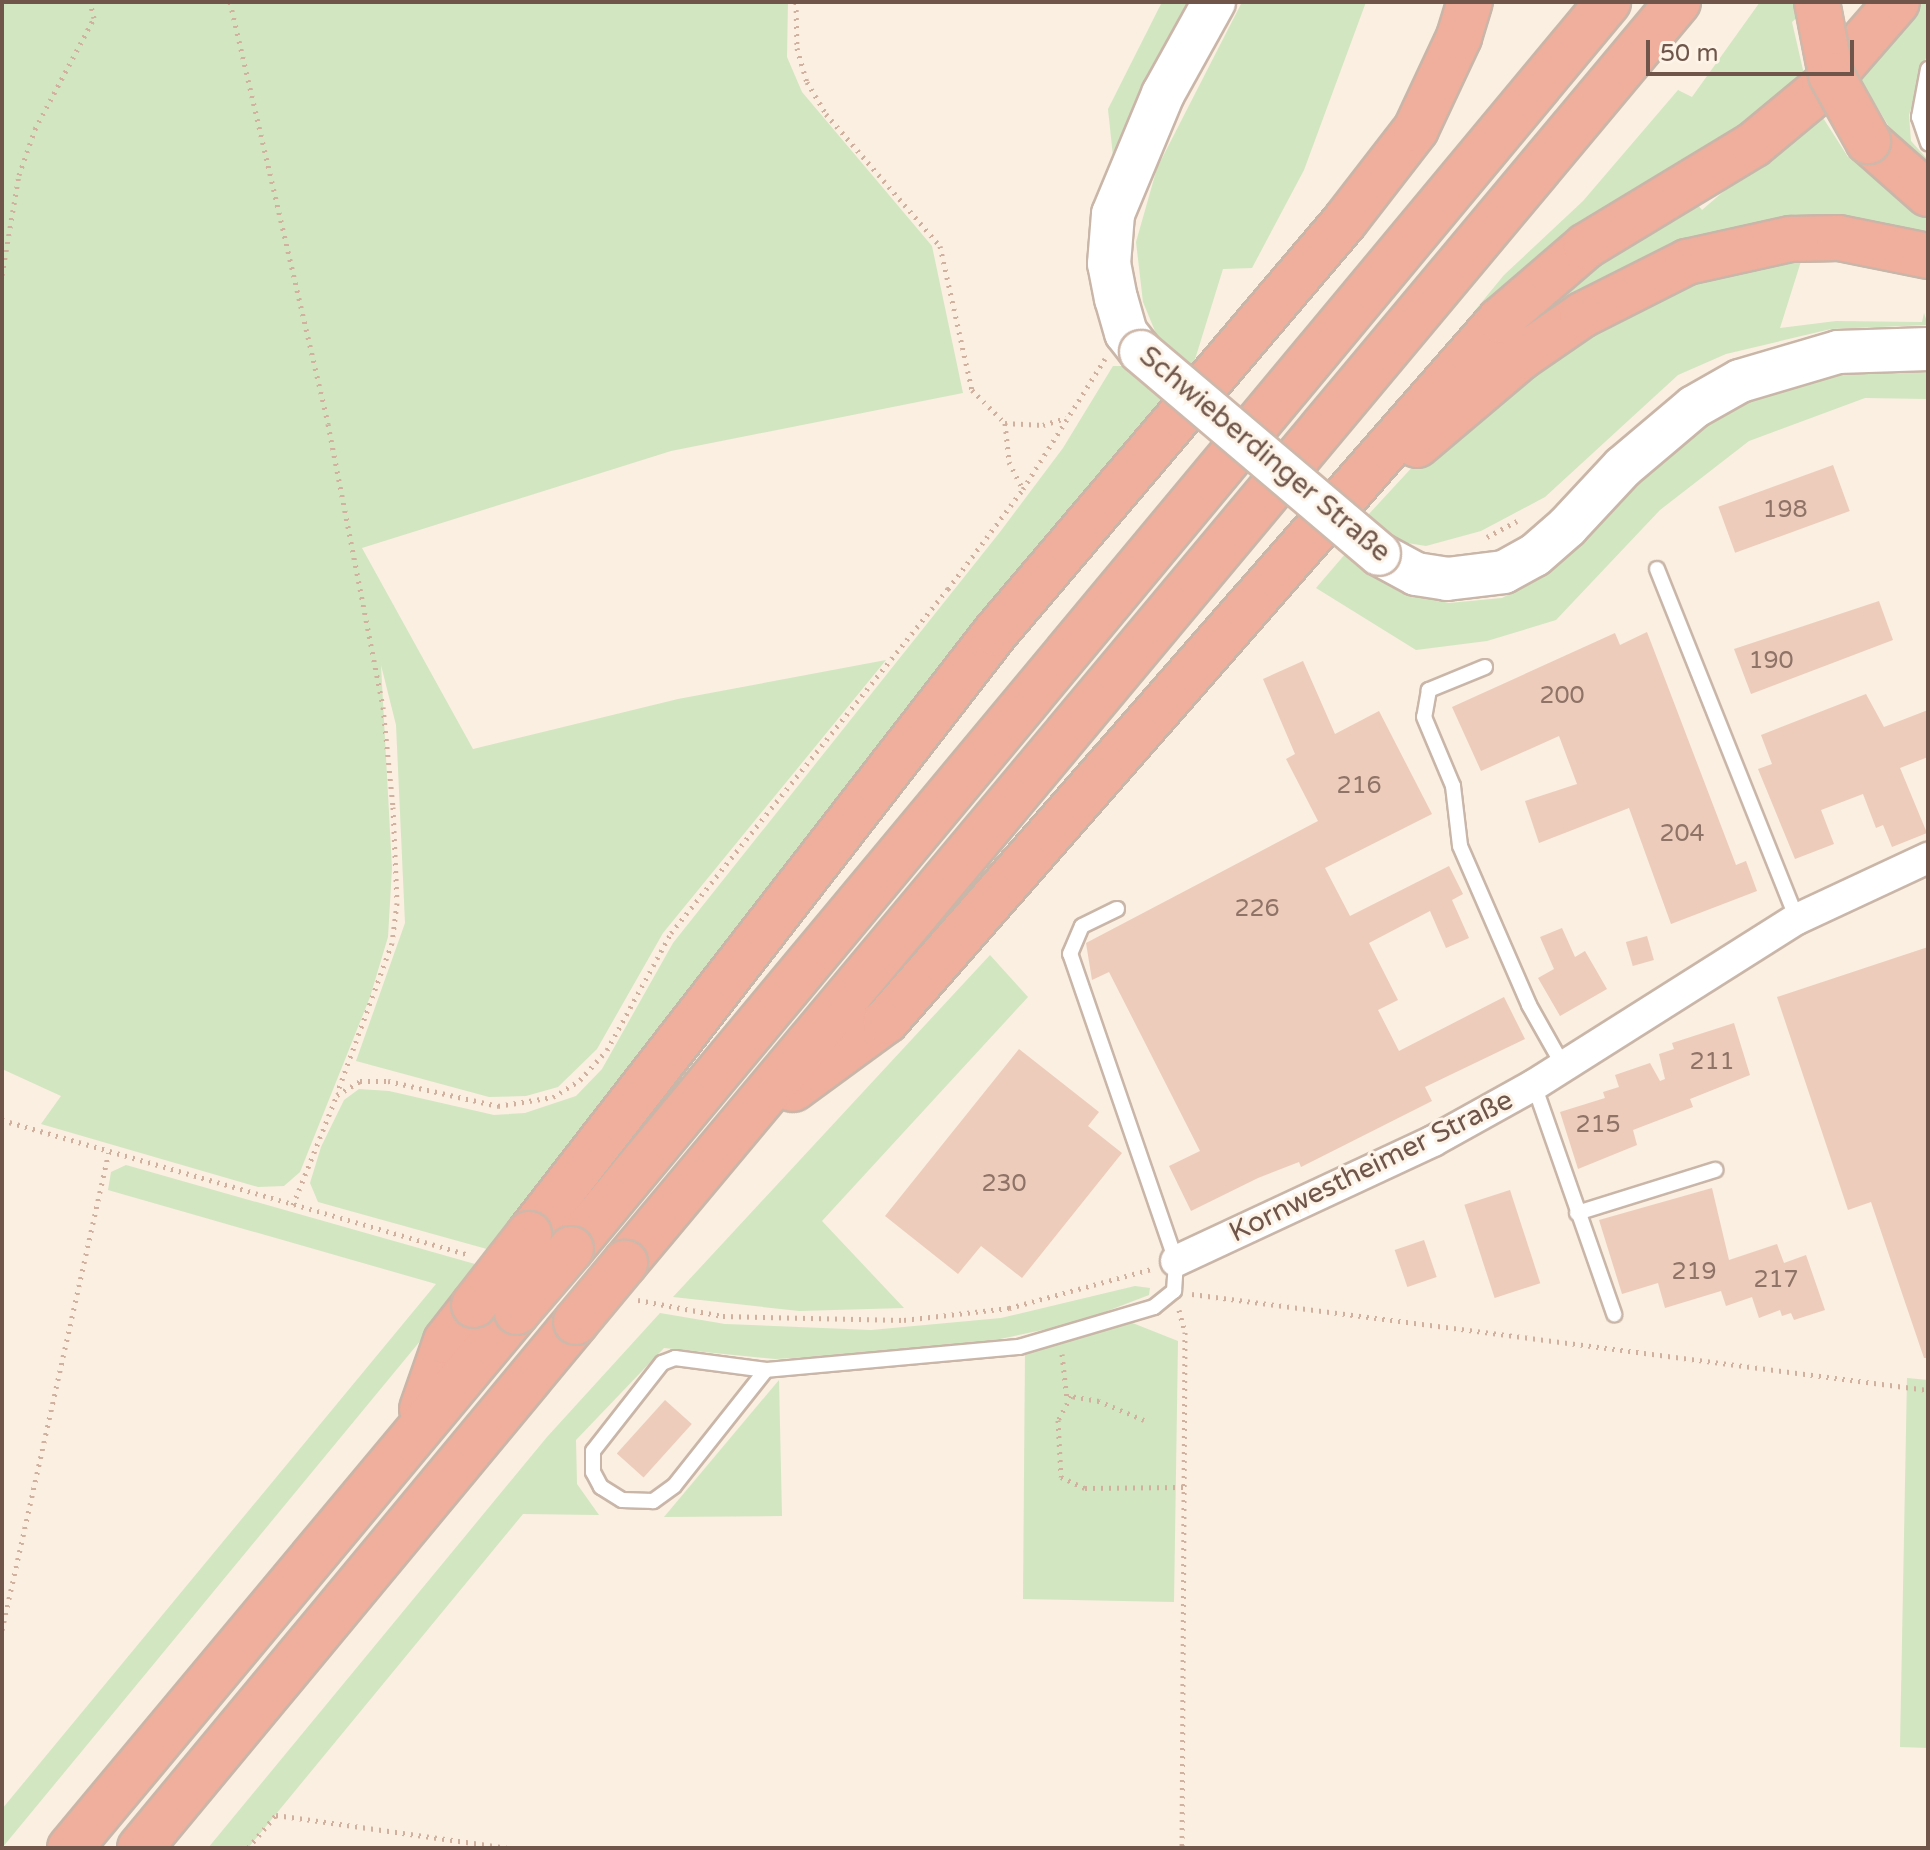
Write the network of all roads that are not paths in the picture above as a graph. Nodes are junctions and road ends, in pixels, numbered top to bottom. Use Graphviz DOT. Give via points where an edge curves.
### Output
graph roads {
  1 [pos="1214,2"];
  2 [pos="1470,2"];
  3 [pos="1572,2"];
  4 [pos="1608,2"];
  5 [pos="1678,2"];
  6 [pos="1817,2"];
  7 [pos="1897,2"];
  8 [pos="1928,69"];
  9 [pos="1928,143"];
  10 [pos="1474,162"];
  11 [pos="1928,194"];
  12 [pos="1928,256"];
  13 [pos="1928,349"];
  14 [pos="1340,499"];
  15 [pos="1657,569"];
  16 [pos="1485,667"];
  17 [pos="1928,858"];
  18 [pos="1117,909"];
  19 [pos="1797,919"];
  20 [pos="1564,1067"];
  21 [pos="1534,1085"];
  22 [pos="737,1130"];
  23 [pos="1715,1170"];
  24 [pos="1577,1213"];
  25 [pos="1176,1261"];
  26 [pos="1614,1314"];
  27 [pos="766,1370"];
  28 [pos="412,1439"];
  29 [pos="70,1848"];
  30 [pos="140,1848"];
  1 -- 13 [label="street, Schwieberdinger Straße, bridge" via="1157,108 1113,214 1109,264 1134,342 1379,554 1416,574 1447,579 1504,572 1567,527 1623,467 1694,407 1740,381 1838,352"];
  2 -- 28 [label="highway, bridge" via="1416,129 1345,221 995,633 446,1341"];
  3 -- 10 [label="highway"];
  4 -- 10 [label="highway"];
  5 -- 22 [label="highway"];
  6 -- 11 [label="highway, bridge" via="1831,75 1868,141"];
  7 -- 14 [label="highway" via="1824,86 1753,145 1586,246 1551,274 1450,372"];
  8 -- 9 [label="lane" via="1919,117"];
  10 -- 28 [label="highway, bridge"];
  12 -- 14 [label="highway" via="1864,241 1791,239 1687,262 1582,315"];
  14 -- 22 [label="highway" via="1195,673 886,1021"];
  15 -- 19 [label="lane"];
  16 -- 20 [label="lane" via="1429,690 1424,717 1453,786 1460,846 1529,1005"];
  17 -- 19 [label="street, Kornwestheimer Straße"];
  18 -- 25 [label="lane" via="1082,926 1070,954"];
  19 -- 20 [label="street, Kornwestheimer Straße"];
  20 -- 21 [label="street, Kornwestheimer Straße"];
  21 -- 24 [label="lane"];
  21 -- 25 [label="street, Kornwestheimer Straße" via="1433,1141"];
  22 -- 30 [label="highway, bridge"];
  23 -- 24 [label="lane"];
  24 -- 26 [label="lane"];
  25 -- 27 [label="lane" via="1174,1291 1154,1307 1019,1347"];
  27 -- 27 [label="lane" via="675,1358 662,1363 593,1451 593,1472 601,1487 622,1500 653,1501 674,1486"];
  28 -- 29 [label="highway"];
}
